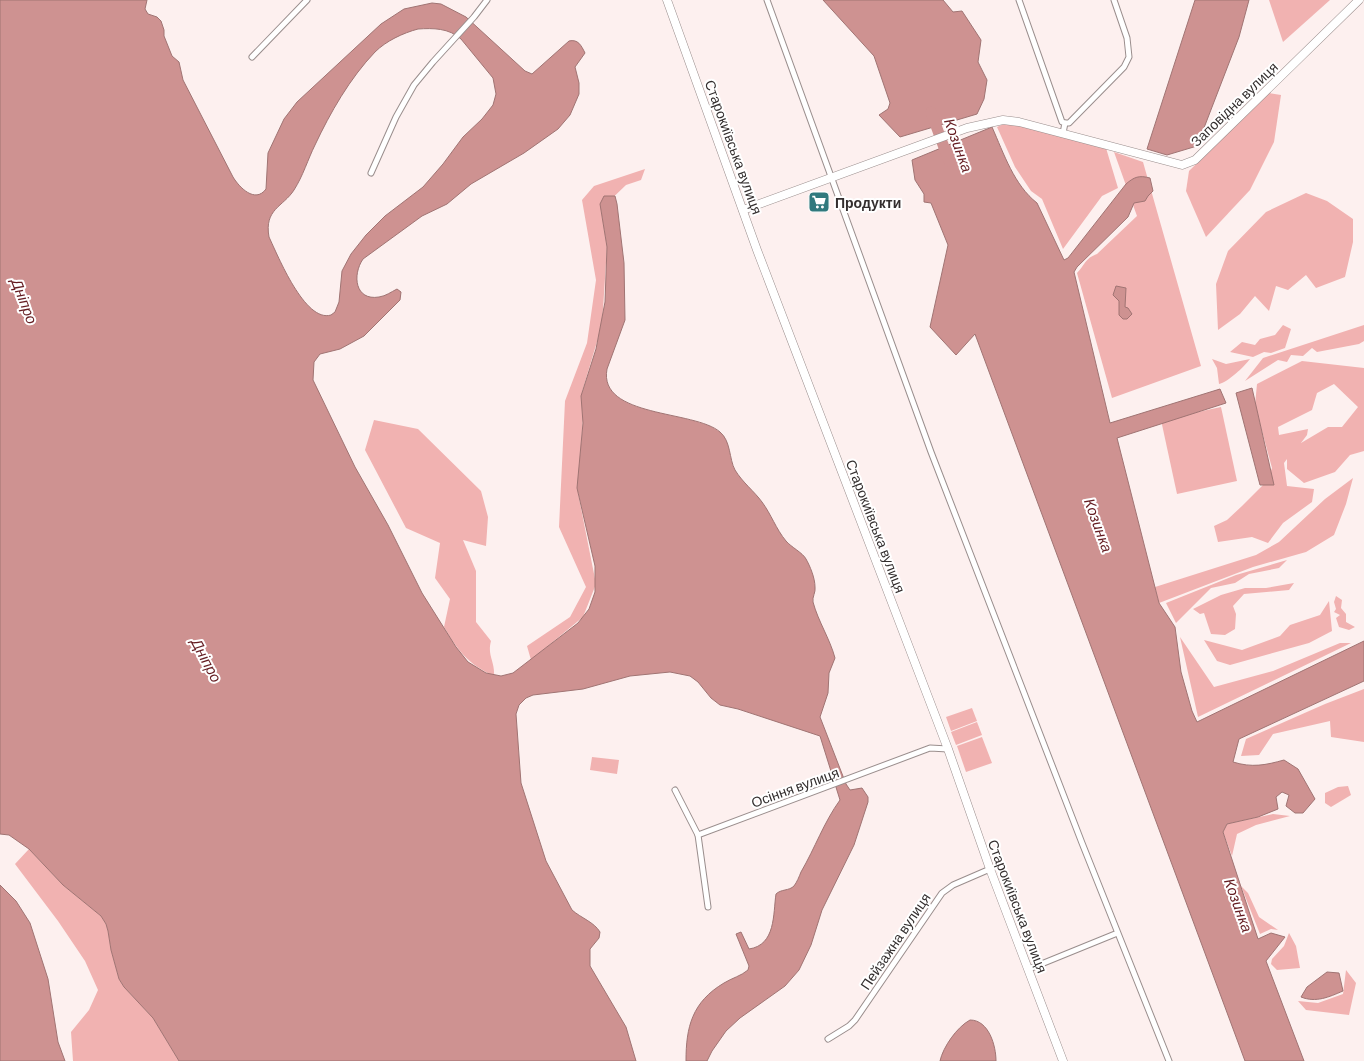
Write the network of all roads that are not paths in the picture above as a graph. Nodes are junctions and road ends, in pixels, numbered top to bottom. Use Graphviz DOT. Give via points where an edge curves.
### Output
graph roads {
  1 [pos="307,0"];
  2 [pos="487,0"];
  3 [pos="667,0"];
  4 [pos="767,0"];
  5 [pos="1019,0"];
  6 [pos="1114,0"];
  7 [pos="1359,0"];
  8 [pos="252,57"];
  9 [pos="1065,123"];
  10 [pos="1063,133"];
  11 [pos="371,173"];
  12 [pos="832,178"];
  13 [pos="743,210"];
  14 [pos="948,749"];
  15 [pos="675,790"];
  16 [pos="698,835"];
  17 [pos="990,869"];
  18 [pos="708,907"];
  19 [pos="1115,934"];
  20 [pos="1029,969"];
  21 [pos="828,1039"];
  22 [pos="1064,1061"];
  23 [pos="1169,1061"];
  1 -- 8 [label="street"];
  2 -- 11 [label="street" via="422,75 396,117"];
  3 -- 13 [label="street, Старокиївська вулиця"];
  4 -- 12 [label="street"];
  5 -- 9 [label="street"];
  6 -- 9 [label="street" via="1127,38 1129,57 1124,67 1069,123"];
  7 -- 10 [label="street, Заповідна вулиця" via="1195,160 1182,164 1165,162"];
  9 -- 10 [label="street"];
  10 -- 12 [label="street, Заповідна вулиця" via="1002,120 966,128"];
  12 -- 13 [label="street, Заповідна вулиця"];
  12 -- 23 [label="street" via="934,460"];
  13 -- 14 [label="street, Старокиївська вулиця"];
  14 -- 16 [label="street, Осіння вулиця" via="930,748"];
  14 -- 17 [label="street, Старокиївська вулиця"];
  15 -- 16 [label="street"];
  16 -- 18 [label="street"];
  17 -- 20 [label="street, Старокиївська вулиця"];
  17 -- 21 [label="street, Пейзажна вулиця" via="942,893 855,1020"];
  19 -- 20 [label="street"];
  20 -- 22 [label="street, Старокиївська вулиця"];
}
